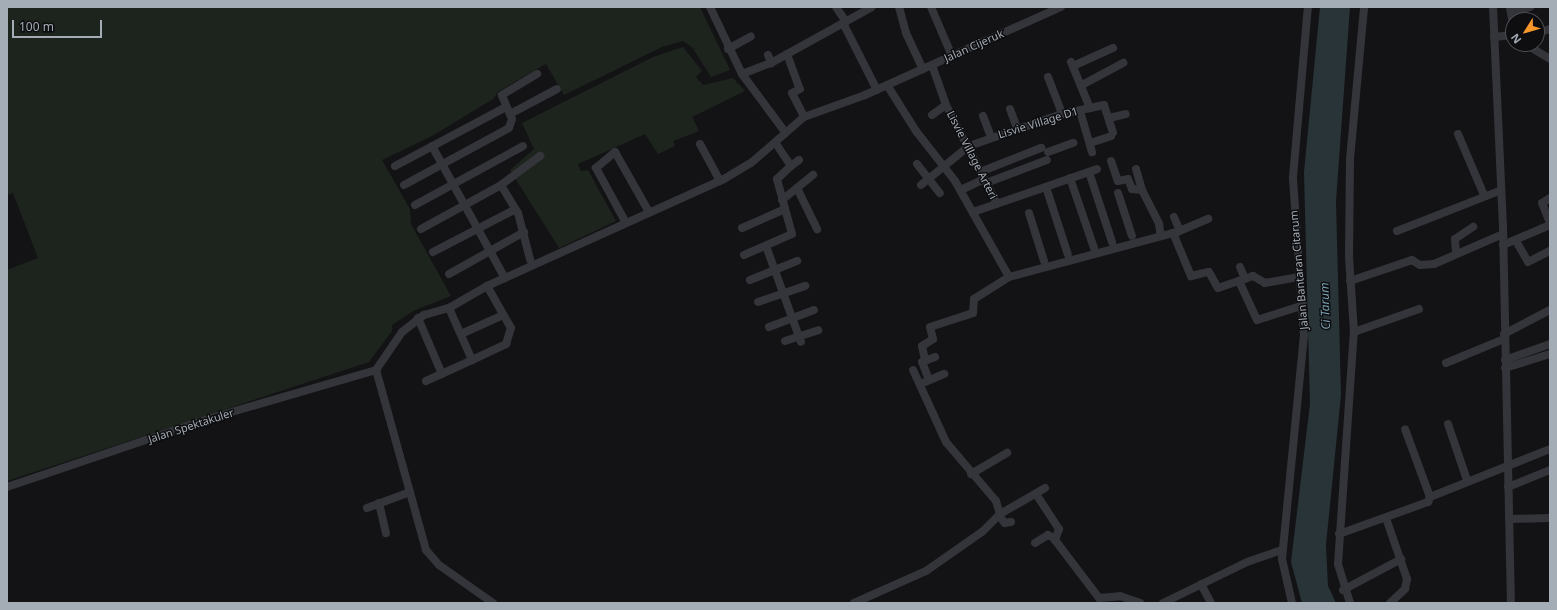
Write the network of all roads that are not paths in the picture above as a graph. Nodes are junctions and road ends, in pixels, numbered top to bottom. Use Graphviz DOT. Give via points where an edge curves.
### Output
graph roads {
  1 [pos="710,7"];
  2 [pos="836,7"];
  3 [pos="872,7"];
  4 [pos="898,7"];
  5 [pos="931,7"];
  6 [pos="1061,7"];
  7 [pos="1308,7"];
  8 [pos="1364,7"];
  9 [pos="1493,7"];
  10 [pos="1530,7"];
  11 [pos="1511,9"];
  12 [pos="844,22"];
  13 [pos="751,36"];
  14 [pos="1505,36"];
  15 [pos="1494,37"];
  16 [pos="1113,48"];
  17 [pos="728,49"];
  18 [pos="1539,52"];
  19 [pos="788,54"];
  20 [pos="952,56"];
  21 [pos="1548,57"];
  22 [pos="1123,63"];
  23 [pos="932,65"];
  24 [pos="923,69"];
  25 [pos="537,74"];
  26 [pos="742,74"];
  27 [pos="1048,77"];
  28 [pos="1082,85"];
  29 [pos="887,86"];
  30 [pos="557,90"];
  31 [pos="878,90"];
  32 [pos="946,105"];
  33 [pos="1090,108"];
  34 [pos="1010,109"];
  35 [pos="508,111"];
  36 [pos="1080,111"];
  37 [pos="932,114"];
  38 [pos="1062,114"];
  39 [pos="1126,114"];
  40 [pos="983,116"];
  41 [pos="804,117"];
  42 [pos="1109,118"];
  43 [pos="1017,128"];
  44 [pos="785,132"];
  45 [pos="1458,134"];
  46 [pos="991,137"];
  47 [pos="1073,143"];
  48 [pos="1090,143"];
  49 [pos="700,144"];
  50 [pos="776,144"];
  51 [pos="432,146"];
  52 [pos="523,146"];
  53 [pos="969,146"];
  54 [pos="1092,152"];
  55 [pos="1045,153"];
  56 [pos="540,156"];
  57 [pos="799,160"];
  58 [pos="1111,161"];
  59 [pos="917,164"];
  60 [pos="442,165"];
  61 [pos="395,166"];
  62 [pos="791,166"];
  63 [pos="945,167"];
  64 [pos="812,174"];
  65 [pos="983,178"];
  66 [pos="1070,178"];
  67 [pos="929,179"];
  68 [pos="1128,179"];
  69 [pos="720,181"];
  70 [pos="404,185"];
  71 [pos="501,185"];
  72 [pos="921,185"];
  73 [pos="452,186"];
  74 [pos="1046,187"];
  75 [pos="797,188"];
  76 [pos="965,188"];
  77 [pos="1142,190"];
  78 [pos="1499,191"];
  79 [pos="940,193"];
  80 [pos="1118,193"];
  81 [pos="1484,195"];
  82 [pos="1550,198"];
  83 [pos="782,200"];
  84 [pos="997,204"];
  85 [pos="415,205"];
  86 [pos="464,207"];
  87 [pos="516,209"];
  88 [pos="785,209"];
  89 [pos="976,211"];
  90 [pos="649,212"];
  91 [pos="1029,213"];
  92 [pos="1174,217"];
  93 [pos="1208,220"];
  94 [pos="626,223"];
  95 [pos="1550,224"];
  96 [pos="1473,226"];
  97 [pos="742,228"];
  98 [pos="421,229"];
  99 [pos="477,229"];
  100 [pos="817,229"];
  101 [pos="1397,231"];
  102 [pos="524,232"];
  103 [pos="1177,232"];
  104 [pos="1503,234"];
  105 [pos="1132,236"];
  106 [pos="1161,236"];
  107 [pos="1516,241"];
  108 [pos="1112,242"];
  109 [pos="1504,245"];
  110 [pos="766,246"];
  111 [pos="1094,248"];
  112 [pos="433,252"];
  113 [pos="490,252"];
  114 [pos="1456,253"];
  115 [pos="1549,253"];
  116 [pos="744,255"];
  117 [pos="1068,255"];
  118 [pos="530,259"];
  119 [pos="797,261"];
  120 [pos="1044,261"];
  121 [pos="1240,267"];
  122 [pos="775,270"];
  123 [pos="449,274"];
  124 [pos="1009,277"];
  125 [pos="1299,277"];
  126 [pos="505,278"];
  127 [pos="750,280"];
  128 [pos="1242,280"];
  129 [pos="1350,281"];
  130 [pos="805,286"];
  131 [pos="488,289"];
  132 [pos="782,294"];
  133 [pos="758,302"];
  134 [pos="1304,305"];
  135 [pos="450,309"];
  136 [pos="1420,309"];
  137 [pos="814,310"];
  138 [pos="1550,310"];
  139 [pos="503,315"];
  140 [pos="418,318"];
  141 [pos="791,318"];
  142 [pos="768,327"];
  143 [pos="818,330"];
  144 [pos="1354,332"];
  145 [pos="461,334"];
  146 [pos="1504,336"];
  147 [pos="800,339"];
  148 [pos="785,341"];
  149 [pos="1550,344"];
  150 [pos="1550,354"];
  151 [pos="935,357"];
  152 [pos="472,360"];
  153 [pos="925,360"];
  154 [pos="1446,363"];
  155 [pos="1504,364"];
  156 [pos="376,370"];
  157 [pos="913,370"];
  158 [pos="442,374"];
  159 [pos="944,374"];
  160 [pos="426,380"];
  161 [pos="929,380"];
  162 [pos="920,384"];
  163 [pos="1448,424"];
  164 [pos="1405,430"];
  165 [pos="1550,449"];
  166 [pos="1007,453"];
  167 [pos="1507,469"];
  168 [pos="1550,470"];
  169 [pos="971,474"];
  170 [pos="1467,480"];
  171 [pos="7,487"];
  172 [pos="1508,487"];
  173 [pos="1046,488"];
  174 [pos="410,492"];
  175 [pos="1036,494"];
  176 [pos="1430,497"];
  177 [pos="379,503"];
  178 [pos="367,508"];
  179 [pos="999,515"];
  180 [pos="1386,518"];
  181 [pos="1550,518"];
  182 [pos="1509,519"];
  183 [pos="1011,522"];
  184 [pos="386,533"];
  185 [pos="1339,534"];
  186 [pos="1054,538"];
  187 [pos="1035,542"];
  188 [pos="1282,550"];
  189 [pos="1401,560"];
  190 [pos="1201,584"];
  191 [pos="1343,590"];
  192 [pos="868,601"];
  193 [pos="1100,601"];
  194 [pos="493,603"];
  195 [pos="854,603"];
  196 [pos="1140,603"];
  197 [pos="1163,603"];
  198 [pos="1211,603"];
  199 [pos="1292,603"];
  200 [pos="1350,603"];
  201 [pos="1390,603"];
  202 [pos="1511,603"];
  1 -- 17 [label="street"];
  2 -- 12 [label="street"];
  3 -- 12 [label="street"];
  4 -- 24 [label="street"];
  5 -- 20 [label="street"];
  6 -- 20 [label="street, Jalan Cijeruk"];
  7 -- 125 [label="street, Jalan Bantaran Citarum" via="1293,177"];
  8 -- 129 [label="street" via="1350,159"];
  9 -- 15 [label="street"];
  10 -- 11 [label="street"];
  12 -- 19 [label="street"];
  12 -- 31 [label="street"];
  13 -- 17 [label="street"];
  14 -- 15 [label="street"];
  15 -- 78 [label="street"];
  16 -- 28 [label="street" via="1072,64"];
  17 -- 26 [label="street"];
  18 -- 21 [label="street"];
  19 -- 26 [label="street" via="770,59"];
  19 -- 41 [label="street" via="800,89 792,93"];
  20 -- 23 [label="street, Jalan Cijeruk"];
  22 -- 28 [label="street"];
  23 -- 24 [label="street, Jalan Cijeruk"];
  23 -- 32 [label="street, Lisvie Village Arteri"];
  24 -- 29 [label="street, Jalan Cijeruk"];
  25 -- 35 [label="street" via="504,94"];
  26 -- 44 [label="street"];
  27 -- 38 [label="street"];
  28 -- 33 [label="street"];
  29 -- 31 [label="street, Jalan Cijeruk"];
  29 -- 63 [label="street" via="916,131"];
  30 -- 35 [label="street"];
  31 -- 41 [label="street, Jalan Cijeruk"];
  32 -- 37 [label="street"];
  32 -- 53 [label="street, Lisvie Village Arteri"];
  33 -- 36 [label="street, Lisvie Village D1"];
  33 -- 42 [label="street, Lisvie Village D1" via="1107,107"];
  34 -- 43 [label="street"];
  35 -- 51 [label="street"];
  35 -- 60 [label="street" via="509,128"];
  36 -- 38 [label="street, Lisvie Village D1"];
  36 -- 48 [label="street"];
  38 -- 43 [label="street, Lisvie Village D1"];
  39 -- 42 [label="street"];
  40 -- 46 [label="street"];
  41 -- 44 [label="street, Jalan Cijeruk"];
  42 -- 48 [label="street" via="1112,135"];
  43 -- 46 [label="street, Lisvie Village D1"];
  44 -- 50 [label="street, Jalan Cijeruk"];
  45 -- 81 [label="street"];
  46 -- 53 [label="street, Lisvie Village D1"];
  47 -- 55 [label="street"];
  48 -- 54 [label="street"];
  49 -- 69 [label="street"];
  50 -- 62 [label="street"];
  50 -- 69 [label="street, Jalan Cijeruk"];
  51 -- 60 [label="street"];
  51 -- 61 [label="street"];
  52 -- 73 [label="street"];
  53 -- 63 [label="street, Lisvie Village D1"];
  53 -- 65 [label="street, Lisvie Village Arteri"];
  55 -- 65 [label="street"];
  55 -- 65 [label="street"];
  56 -- 71 [label="street"];
  57 -- 62 [label="street"];
  58 -- 68 [label="street" via="1118,180"];
  59 -- 67 [label="street"];
  60 -- 70 [label="street"];
  60 -- 73 [label="street"];
  62 -- 83 [label="street" via="777,178"];
  63 -- 67 [label="street, Lisvie Village D1"];
  63 -- 124 [label="street"];
  64 -- 75 [label="street"];
  65 -- 76 [label="street"];
  65 -- 84 [label="street, Lisvie Village Arteri"];
  66 -- 74 [label="street"];
  66 -- 108 [label="street" via="1093,171"];
  66 -- 111 [label="street"];
  67 -- 72 [label="street, Lisvie Village D1"];
  67 -- 79 [label="street"];
  68 -- 77 [label="street" via="1132,190"];
  68 -- 77 [label="street" via="1137,173"];
  69 -- 90 [label="street, Jalan Cijeruk"];
  71 -- 86 [label="street"];
  71 -- 87 [label="street"];
  73 -- 85 [label="street"];
  73 -- 86 [label="street"];
  74 -- 84 [label="street"];
  74 -- 117 [label="street"];
  75 -- 83 [label="street"];
  75 -- 100 [label="street"];
  77 -- 106 [label="street" via="1159,224"];
  78 -- 81 [label="street"];
  78 -- 104 [label="street"];
  80 -- 105 [label="street"];
  81 -- 101 [label="street" via="1415,227"];
  82 -- 95 [label="street" via="1542,203"];
  83 -- 88 [label="street"];
  84 -- 89 [label="street"];
  86 -- 98 [label="street"];
  86 -- 99 [label="street"];
  87 -- 99 [label="street"];
  87 -- 102 [label="street"];
  88 -- 97 [label="street"];
  88 -- 110 [label="street" via="792,234"];
  90 -- 94 [label="street, Jalan Cijeruk"];
  90 -- 94 [label="street" via="615,152 598,163 596,171"];
  91 -- 120 [label="street"];
  92 -- 103 [label="street"];
  93 -- 103 [label="street"];
  94 -- 126 [label="street, Jalan Cijeruk"];
  95 -- 107 [label="street"];
  96 -- 114 [label="street" via="1455,239"];
  99 -- 112 [label="street"];
  99 -- 113 [label="street"];
  102 -- 113 [label="street"];
  102 -- 118 [label="street"];
  103 -- 106 [label="street"];
  103 -- 128 [label="street" via="1191,277 1208,271 1220,289"];
  104 -- 109 [label="street"];
  104 -- 114 [label="street"];
  106 -- 124 [label="street"];
  107 -- 109 [label="street"];
  107 -- 115 [label="street" via="1528,262"];
  109 -- 146 [label="street"];
  110 -- 116 [label="street"];
  110 -- 122 [label="street"];
  113 -- 123 [label="street"];
  113 -- 126 [label="street"];
  114 -- 129 [label="street" via="1432,264 1420,265 1412,260"];
  119 -- 122 [label="street"];
  121 -- 128 [label="street"];
  122 -- 127 [label="street"];
  122 -- 132 [label="street"];
  124 -- 153 [label="street" via="974,299 973,313 930,327 933,339 922,346"];
  125 -- 128 [label="street" via="1265,283 1257,275"];
  125 -- 134 [label="street, Jalan Bantaran Citarum"];
  126 -- 131 [label="street, Jalan Cijeruk"];
  128 -- 134 [label="street" via="1257,320"];
  129 -- 144 [label="street"];
  130 -- 132 [label="street"];
  131 -- 135 [label="street, Jalan Cijeruk"];
  131 -- 139 [label="street"];
  132 -- 133 [label="street"];
  132 -- 141 [label="street"];
  134 -- 188 [label="street, Jalan Bantaran Citarum" via="1304,336"];
  135 -- 140 [label="street, Jalan Cijeruk"];
  135 -- 145 [label="street"];
  136 -- 144 [label="street"];
  137 -- 141 [label="street"];
  138 -- 146 [label="street"];
  139 -- 145 [label="street"];
  139 -- 152 [label="street" via="511,328 509,342"];
  140 -- 156 [label="street" via="402,332"];
  140 -- 158 [label="street"];
  141 -- 142 [label="street"];
  141 -- 147 [label="street"];
  143 -- 147 [label="street"];
  144 -- 185 [label="street"];
  145 -- 152 [label="street"];
  146 -- 154 [label="street"];
  146 -- 155 [label="street"];
  147 -- 148 [label="street"];
  149 -- 155 [label="street"];
  150 -- 155 [label="street"];
  151 -- 153 [label="street"];
  152 -- 158 [label="street"];
  153 -- 161 [label="street" via="921,363"];
  155 -- 167 [label="street"];
  156 -- 171 [label="street, Jalan Spektakuler" via="205,420"];
  156 -- 174 [label="street"];
  157 -- 162 [label="street"];
  158 -- 160 [label="street"];
  159 -- 161 [label="street"];
  161 -- 162 [label="street"];
  162 -- 169 [label="street" via="946,442"];
  163 -- 170 [label="street"];
  164 -- 176 [label="street"];
  165 -- 167 [label="street"];
  166 -- 169 [label="street"];
  167 -- 170 [label="street"];
  167 -- 172 [label="street"];
  168 -- 172 [label="street"];
  169 -- 179 [label="street" via="996,501"];
  170 -- 176 [label="street"];
  172 -- 182 [label="street"];
  173 -- 175 [label="street"];
  174 -- 177 [label="street"];
  174 -- 194 [label="street" via="426,550 431,558"];
  175 -- 179 [label="street"];
  175 -- 186 [label="street" via="1059,529"];
  176 -- 180 [label="street" via="1425,504"];
  177 -- 178 [label="street"];
  177 -- 184 [label="street"];
  179 -- 183 [label="street" via="1005,523"];
  179 -- 192 [label="street" via="926,571"];
  180 -- 185 [label="street"];
  180 -- 189 [label="street"];
  181 -- 182 [label="street"];
  182 -- 202 [label="street"];
  185 -- 191 [label="street" via="1338,564"];
  186 -- 187 [label="street" via="1048,535"];
  186 -- 193 [label="street"];
  188 -- 190 [label="street"];
  188 -- 199 [label="street, Jalan Bantaran Citarum" via="1284,577"];
  189 -- 191 [label="street"];
  189 -- 201 [label="street" via="1407,584"];
  190 -- 197 [label="street"];
  190 -- 198 [label="street"];
  191 -- 200 [label="street"];
  192 -- 195 [label="street"];
  193 -- 196 [label="street" via="1120,596"];
}
